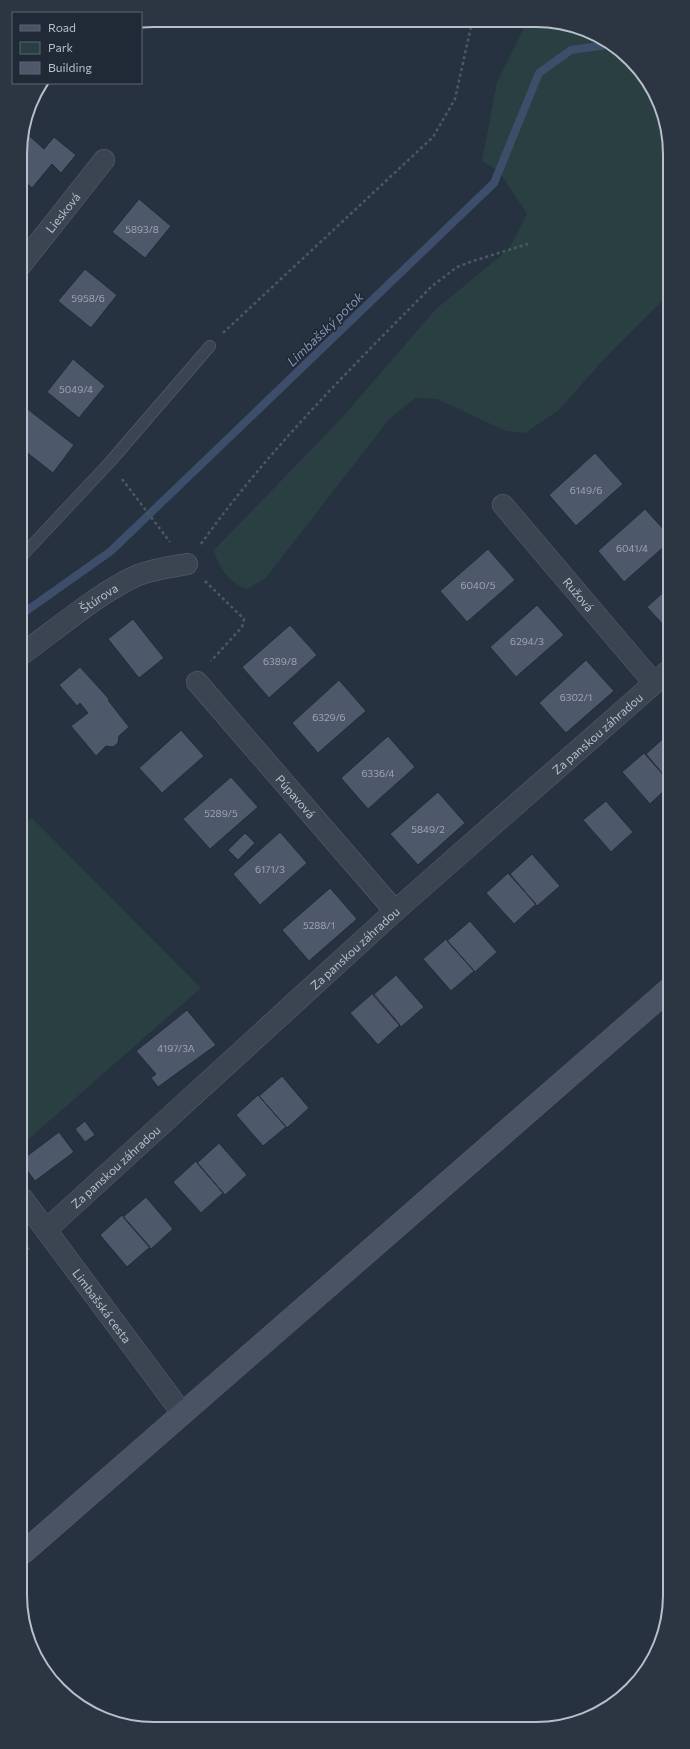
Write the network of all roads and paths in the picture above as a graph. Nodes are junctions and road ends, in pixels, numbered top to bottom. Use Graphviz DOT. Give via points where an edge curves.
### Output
graph roads {
  1 [pos="471,27"];
  2 [pos="104,160"];
  3 [pos="531,243"];
  4 [pos="27,257"];
  5 [pos="210,346"];
  6 [pos="126,483"];
  7 [pos="503,505"];
  8 [pos="27,551"];
  9 [pos="187,564"];
  10 [pos="27,650"];
  11 [pos="661,678"];
  12 [pos="196,682"];
  13 [pos="396,911"];
  14 [pos="663,994"];
  15 [pos="27,1204"];
  16 [pos="46,1230"];
  17 [pos="182,1413"];
  18 [pos="27,1549"];
  1 -- 5 [label="path" via="454,99 433,137"];
  2 -- 4 [label="street, Liesková"];
  3 -- 9 [label="path" via="457,267 431,287 286,438 215,525"];
  5 -- 8 [label="lane" via="110,462"];
  6 -- 9 [label="path"];
  7 -- 11 [label="street, Ružová"];
  9 -- 10 [label="street, Štúrova" via="138,575 96,599"];
  9 -- 12 [label="path" via="244,619 242,627"];
  11 -- 13 [label="street, Za panskou záhradou"];
  12 -- 13 [label="street, Púpavová"];
  13 -- 16 [label="street, Za panskou záhradou"];
  14 -- 17 [label="street"];
  15 -- 16 [label="street, Limbašská cesta"];
  16 -- 17 [label="street, Limbašská cesta"];
  17 -- 18 [label="street"];
}
